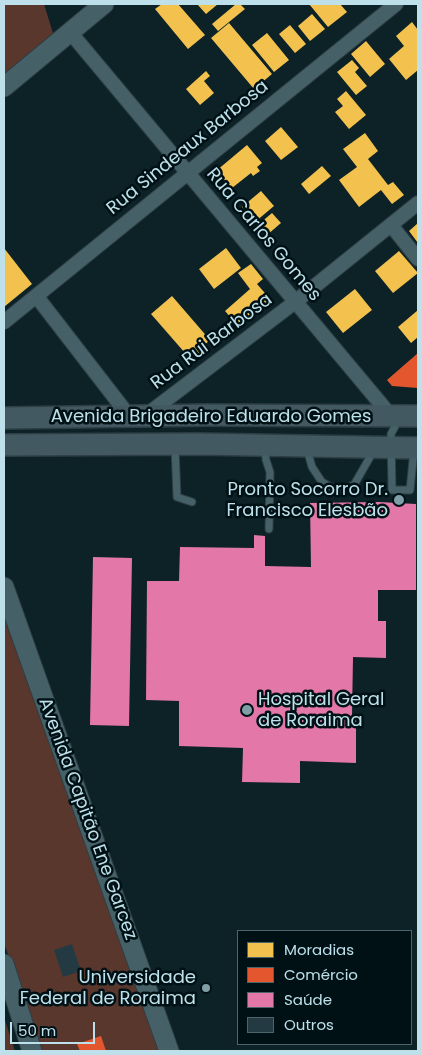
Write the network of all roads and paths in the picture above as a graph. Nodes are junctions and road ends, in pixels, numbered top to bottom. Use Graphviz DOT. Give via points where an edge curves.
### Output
graph roads {
  1 [pos="104,4"];
  2 [pos="396,4"];
  3 [pos="70,32"];
  4 [pos="4,87"];
  5 [pos="186,173"];
  6 [pos="418,203"];
  7 [pos="391,225"];
  8 [pos="418,259"];
  9 [pos="37,297"];
  10 [pos="295,302"];
  11 [pos="4,322"];
  12 [pos="207,415"];
  13 [pos="137,416"];
  14 [pos="255,416"];
  15 [pos="403,416"];
  16 [pos="4,418"];
  17 [pos="175,444"];
  18 [pos="198,444"];
  19 [pos="4,445"];
  20 [pos="260,446"];
  21 [pos="306,446"];
  22 [pos="383,448"];
  23 [pos="416,448"];
  24 [pos="192,502"];
  25 [pos="269,529"];
  26 [pos="4,588"];
  27 [pos="4,964"];
  28 [pos="32,1051"];
  29 [pos="169,1051"];
  1 -- 3 [label="street"];
  2 -- 5 [label="street, Rua Sindeaux Barbosa"];
  3 -- 4 [label="street"];
  3 -- 5 [label="street, Rua Carlos Gomes"];
  5 -- 9 [label="street, Rua Sindeaux Barbosa"];
  5 -- 10 [label="street, Rua Carlos Gomes"];
  6 -- 7 [label="street, Rua Rui Barbosa"];
  7 -- 8 [label="street"];
  7 -- 10 [label="street, Rua Rui Barbosa"];
  9 -- 11 [label="street, Rua Sindeaux Barbosa"];
  9 -- 13 [label="street"];
  10 -- 13 [label="street, Rua Rui Barbosa"];
  10 -- 15 [label="street, Rua Carlos Gomes"];
  12 -- 13 [label="main road, Avenida Brigadeiro Eduardo Gomes"];
  12 -- 14 [label="main road, Avenida Brigadeiro Eduardo Gomes"];
  12 -- 18 [label="main road" via="224,421 227,431 222,439"];
  13 -- 16 [label="main road, Avenida Brigadeiro Eduardo Gomes"];
  14 -- 15 [label="main road, Avenida Brigadeiro Eduardo Gomes"];
  14 -- 20 [label="main road" via="237,422 231,431 236,440"];
  15 -- 22 [label="lane"];
  17 -- 18 [label="main road, Avenida Brigadeiro Eduardo Gomes"];
  17 -- 19 [label="main road, Avenida Brigadeiro Eduardo Gomes"];
  17 -- 24 [label="lane" via="177,497"];
  18 -- 20 [label="main road, Avenida Brigadeiro Eduardo Gomes"];
  20 -- 21 [label="main road, Avenida Brigadeiro Eduardo Gomes"];
  20 -- 25 [label="lane" via="270,472"];
  21 -- 22 [label="main road, Avenida Brigadeiro Eduardo Gomes"];
  21 -- 22 [label="lane" via="312,467 322,482 338,490 354,485"];
  22 -- 23 [label="main road, Avenida Brigadeiro Eduardo Gomes"];
  22 -- 23 [label="lane" via="392,490 410,490"];
  26 -- 29 [label="street, Avenida Capitão Ene Garcez"];
  27 -- 28 [label="street"];
}
